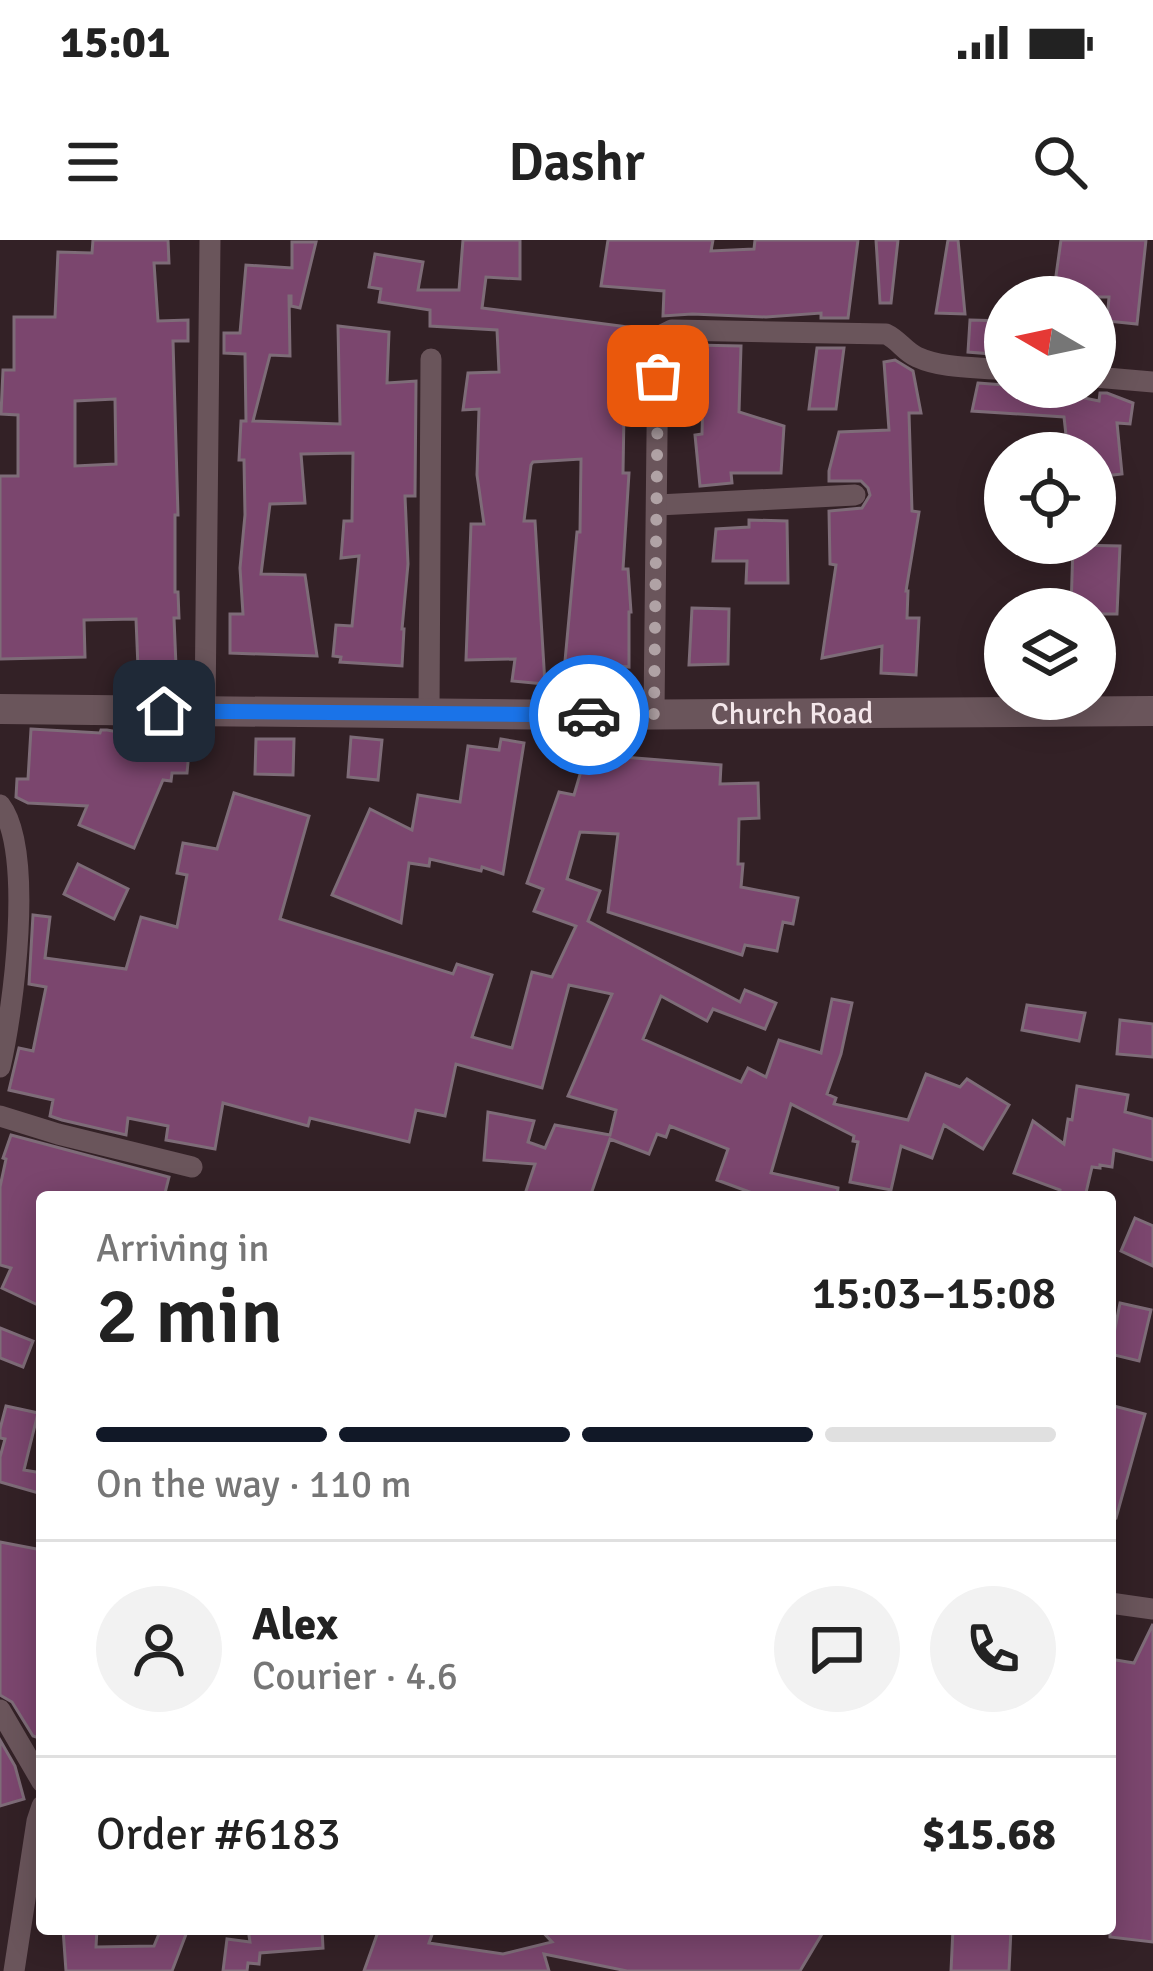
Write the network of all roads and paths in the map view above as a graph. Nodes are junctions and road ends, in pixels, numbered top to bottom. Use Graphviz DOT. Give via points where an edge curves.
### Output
graph roads {
  1 [pos="210,240"];
  2 [pos="431,359"];
  3 [pos="984,368"];
  4 [pos="1116,379"];
  5 [pos="1153,382"];
  6 [pos="855,495"];
  7 [pos="658,505"];
  8 [pos="0,709"];
  9 [pos="205,711"];
  10 [pos="1153,711"];
  11 [pos="429,714"];
  12 [pos="654,714"];
  13 [pos="0,805"];
  14 [pos="0,1067"];
  15 [pos="0,1116"];
  16 [pos="192,1167"];
  17 [pos="1116,1604"];
  18 [pos="1153,1610"];
  19 [pos="0,1710"];
  20 [pos="36,1772"];
  21 [pos="36,1828"];
  22 [pos="14,1971"];
  1 -- 9 [label="street"];
  2 -- 11 [label="street"];
  3 -- 7 [label="street" via="923,360 886,334 672,330 658,343"];
  4 -- 5 [label="street"];
  6 -- 7 [label="street"];
  7 -- 12 [label="street"];
  8 -- 9 [label="street, Church Road"];
  9 -- 11 [label="street, Church Road"];
  10 -- 12 [label="street, Church Road"];
  11 -- 12 [label="street, Church Road"];
  13 -- 14 [label="street" via="16,840 18,874"];
  15 -- 16 [label="street"];
  17 -- 18 [label="street"];
  19 -- 20 [label="street"];
  21 -- 22 [label="street"];
}
